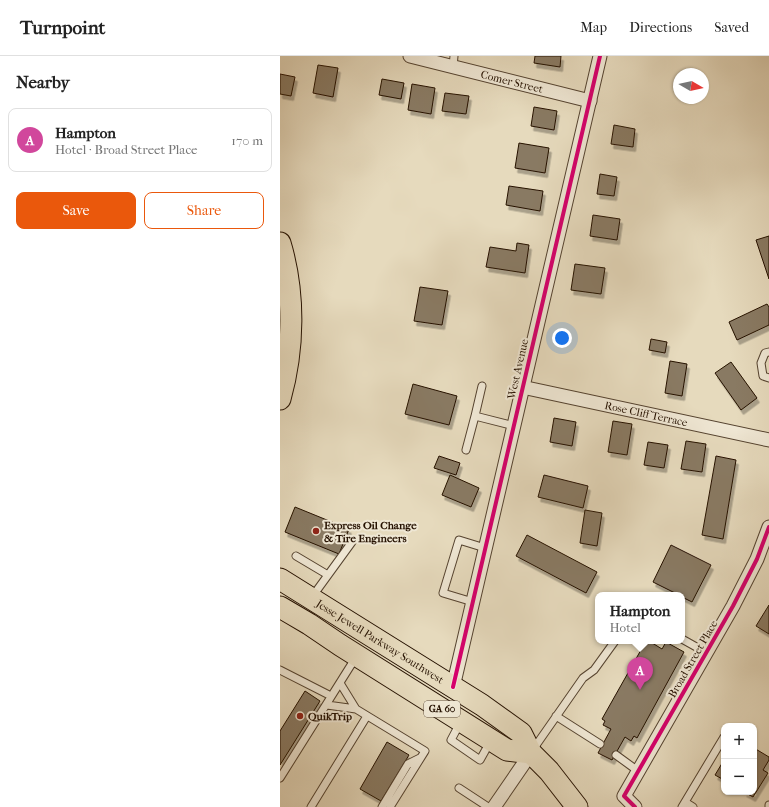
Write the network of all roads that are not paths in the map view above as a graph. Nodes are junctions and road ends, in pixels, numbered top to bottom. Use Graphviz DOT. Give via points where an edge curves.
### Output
graph roads {
  1 [pos="410,56"];
  2 [pos="600,56"];
  3 [pos="453,61"];
  4 [pos="590,101"];
  5 [pos="280,243"];
  6 [pos="769,352"];
  7 [pos="769,378"];
  8 [pos="482,386"];
  9 [pos="522,388"];
  10 [pos="280,399"];
  11 [pos="475,416"];
  12 [pos="514,426"];
  13 [pos="769,440"];
  14 [pos="466,450"];
  15 [pos="769,527"];
  16 [pos="352,542"];
  17 [pos="485,548"];
  18 [pos="288,561"];
  19 [pos="328,574"];
  20 [pos="280,579"];
  21 [pos="307,596"];
  22 [pos="472,602"];
  23 [pos="280,607"];
  24 [pos="685,642"];
  25 [pos="613,644"];
  26 [pos="706,653"];
  27 [pos="357,656"];
  28 [pos="282,671"];
  29 [pos="280,680"];
  30 [pos="340,683"];
  31 [pos="453,687"];
  32 [pos="331,696"];
  33 [pos="327,705"];
  34 [pos="356,709"];
  35 [pos="367,716"];
  36 [pos="556,716"];
  37 [pos="721,742"];
  38 [pos="600,744"];
  39 [pos="531,753"];
  40 [pos="616,755"];
  41 [pos="420,758"];
  42 [pos="638,771"];
  43 [pos="280,778"];
  44 [pos="459,788"];
  45 [pos="684,805"];
  46 [pos="311,807"];
  47 [pos="382,807"];
  48 [pos="390,807"];
  49 [pos="488,807"];
  50 [pos="494,807"];
  51 [pos="577,807"];
  52 [pos="635,807"];
  53 [pos="693,807"];
  1 -- 3 [label="street, Comer Street"];
  2 -- 4 [label="street, West Avenue"];
  3 -- 4 [label="street, Comer Street"];
  4 -- 9 [label="street, West Avenue"];
  5 -- 10 [label="main road" via="285,260 291,306 289,351"];
  6 -- 7 [label="lane" via="765,353 761,363 762,376"];
  8 -- 11 [label="lane"];
  9 -- 12 [label="street, West Avenue"];
  9 -- 13 [label="street, Rose Cliff Terrace"];
  11 -- 12 [label="lane"];
  11 -- 14 [label="lane"];
  12 -- 17 [label="street, West Avenue"];
  15 -- 26 [label="street, Broad Street Place" via="737,600"];
  16 -- 19 [label="lane"];
  17 -- 22 [label="street, West Avenue"];
  17 -- 22 [label="lane" via="459,540 443,593"];
  18 -- 19 [label="lane"];
  18 -- 21 [label="main road" via="294,580"];
  19 -- 21 [label="lane"];
  20 -- 21 [label="main road, Jesse Jewell Parkway Southwest / GA 60"];
  21 -- 31 [label="main road, Jesse Jewell Parkway Southwest / GA 60"];
  22 -- 31 [label="street, West Avenue"];
  23 -- 27 [label="main road, Jesse Jewell Parkway Southwest / GA 60"];
  24 -- 26 [label="lane"];
  25 -- 36 [label="lane" via="594,670 583,678"];
  26 -- 42 [label="street, Broad Street Place"];
  27 -- 30 [label="lane"];
  27 -- 39 [label="main road, Jesse Jewell Parkway Southwest / GA 60" via="507,750"];
  28 -- 29 [label="lane"];
  28 -- 32 [label="lane"];
  30 -- 32 [label="lane"];
  30 -- 34 [label="lane"];
  31 -- 39 [label="main road, Jesse Jewell Parkway Southwest / GA 60" via="521,732"];
  32 -- 33 [label="lane"];
  33 -- 34 [label="lane"];
  33 -- 43 [label="lane"];
  34 -- 35 [label="lane"];
  35 -- 41 [label="lane" via="425,750"];
  35 -- 46 [label="lane"];
  36 -- 38 [label="lane"];
  36 -- 39 [label="lane"];
  37 -- 45 [label="lane"];
  39 -- 50 [label="street"];
  39 -- 51 [label="main road, Jesse Jewell Parkway Southwest / GA 60" via="549,771"];
  40 -- 42 [label="lane"];
  41 -- 47 [label="lane" via="408,764"];
  41 -- 48 [label="lane"];
  42 -- 52 [label="street, Broad Street Place" via="624,796"];
  44 -- 49 [label="lane"];
  45 -- 53 [label="lane"];
}
